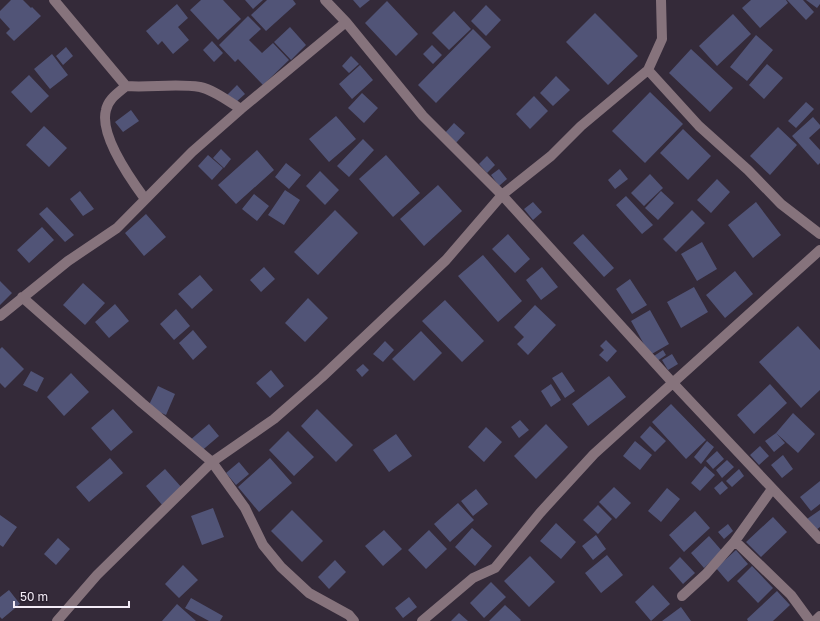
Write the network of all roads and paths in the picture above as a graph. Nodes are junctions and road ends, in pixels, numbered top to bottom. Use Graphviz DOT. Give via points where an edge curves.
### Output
graph roads {
  1 [pos="54,0"];
  2 [pos="325,0"];
  3 [pos="661,0"];
  4 [pos="346,22"];
  5 [pos="648,70"];
  6 [pos="126,86"];
  7 [pos="241,109"];
  8 [pos="502,194"];
  9 [pos="145,199"];
  10 [pos="820,234"];
  11 [pos="820,250"];
  12 [pos="22,297"];
  13 [pos="0,316"];
  14 [pos="672,382"];
  15 [pos="212,462"];
  16 [pos="772,489"];
  17 [pos="820,539"];
  18 [pos="735,541"];
  19 [pos="682,596"];
  20 [pos="820,616"];
  21 [pos="57,621"];
  22 [pos="354,621"];
  23 [pos="422,621"];
  24 [pos="810,621"];
  25 [pos="815,621"];
  1 -- 6 [label="street"];
  2 -- 4 [label="street"];
  3 -- 5 [label="street" via="662,39"];
  4 -- 7 [label="street"];
  4 -- 8 [label="street" via="423,116"];
  5 -- 8 [label="street" via="581,126 551,156"];
  5 -- 10 [label="street" via="698,126 748,170 781,204"];
  6 -- 7 [label="street" via="200,87"];
  6 -- 9 [label="street" via="111,100 106,110 105,122 120,162"];
  7 -- 9 [label="street" via="192,152"];
  8 -- 14 [label="street"];
  8 -- 15 [label="street" via="446,260 322,377 274,419"];
  9 -- 12 [label="street" via="117,228 68,261"];
  11 -- 14 [label="street"];
  12 -- 13 [label="street"];
  12 -- 15 [label="street"];
  14 -- 16 [label="street"];
  14 -- 23 [label="street" via="594,454 540,513 495,568 473,578"];
  15 -- 21 [label="street" via="97,575"];
  15 -- 22 [label="street" via="246,508 263,545 281,567 309,593 349,615"];
  16 -- 17 [label="street"];
  16 -- 18 [label="street"];
  18 -- 19 [label="street" via="706,574"];
  18 -- 24 [label="street" via="791,596"];
  20 -- 25 [label="street"];
}
